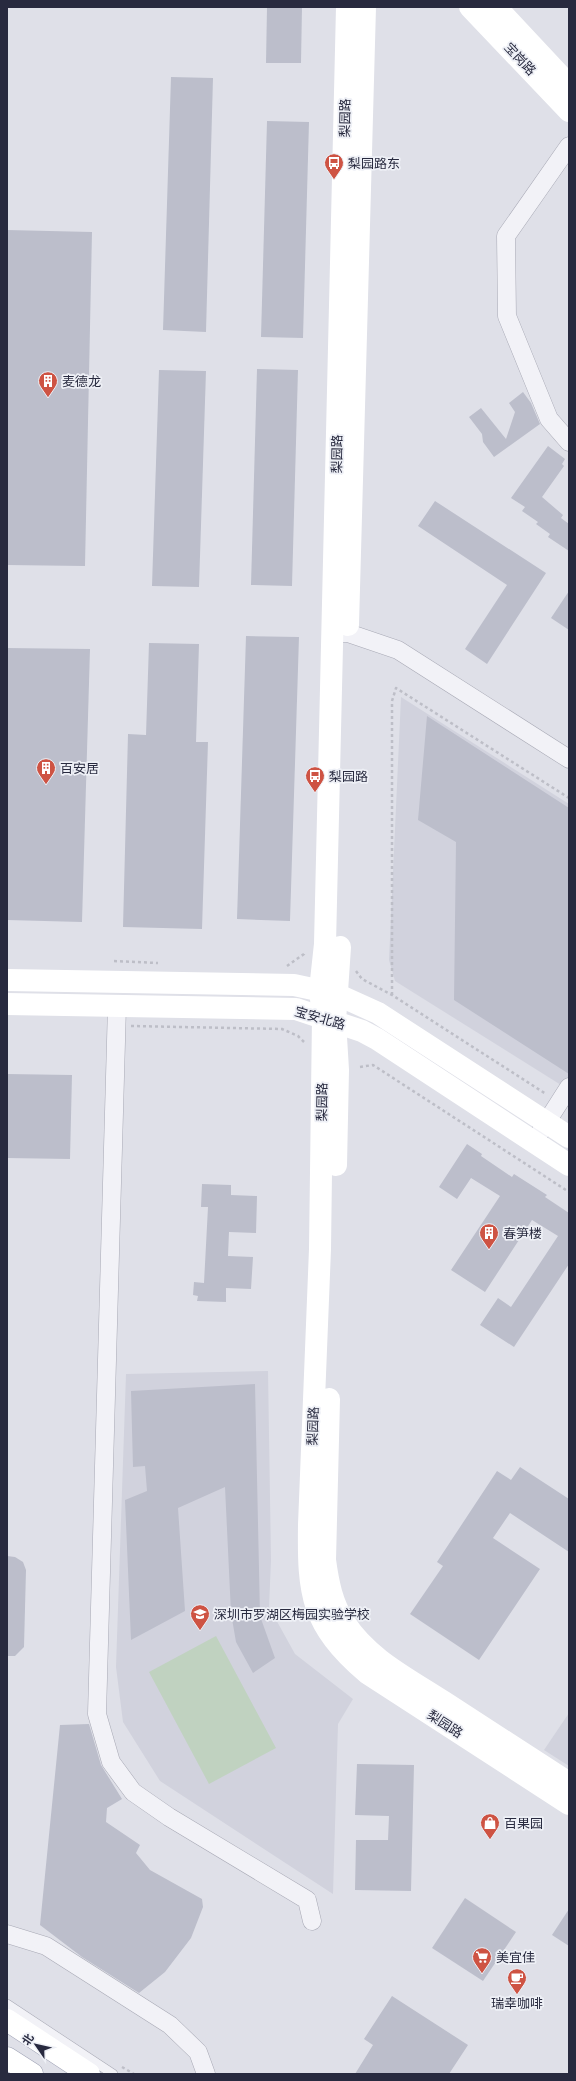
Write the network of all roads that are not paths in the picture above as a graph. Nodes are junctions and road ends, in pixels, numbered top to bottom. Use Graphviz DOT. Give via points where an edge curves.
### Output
graph roads {
  1 [pos="347,7"];
  2 [pos="365,7"];
  3 [pos="470,7"];
  4 [pos="496,7"];
  5 [pos="569,85"];
  6 [pos="569,111"];
  7 [pos="569,146"];
  8 [pos="569,442"];
  9 [pos="340,633"];
  10 [pos="569,759"];
  11 [pos="7,980"];
  12 [pos="328,992"];
  13 [pos="7,1004"];
  14 [pos="116,1016"];
  15 [pos="329,1019"];
  16 [pos="569,1087"];
  17 [pos="546,1122"];
  18 [pos="569,1137"];
  19 [pos="534,1142"];
  20 [pos="569,1165"];
  21 [pos="569,1783"];
  22 [pos="569,1804"];
  23 [pos="312,1921"];
  24 [pos="7,1934"];
  25 [pos="7,2004"];
  26 [pos="7,2020"];
  27 [pos="7,2058"];
  28 [pos="32,2074"];
  29 [pos="89,2074"];
  30 [pos="113,2074"];
  31 [pos="206,2074"];
  1 -- 9 [label="street, 梨园路"];
  2 -- 9 [label="street, 梨园路"];
  3 -- 6 [label="street, 宝岗路"];
  4 -- 5 [label="street, 宝岗路"];
  7 -- 8 [label="street" via="506,236 507,316 549,419"];
  9 -- 10 [label="street" via="398,650"];
  9 -- 12 [label="street, 梨园路" via="340,958"];
  11 -- 12 [label="street, 宝安北路" via="288,985"];
  12 -- 15 [label="street, 梨园路"];
  12 -- 17 [label="street, 宝安北路" via="378,1013"];
  13 -- 14 [label="street, 宝安北路"];
  14 -- 15 [label="street, 宝安北路" via="296,1009"];
  14 -- 23 [label="street" via="97,1714 111,1762 133,1792 307,1900"];
  15 -- 19 [label="street, 宝安北路" via="377,1039"];
  15 -- 21 [label="street, 梨园路" via="338,1070 325,1560 334,1603 344,1622 373,1654"];
  15 -- 22 [label="street, 梨园路" via="309,1547 311,1591 331,1637 347,1656 367,1673"];
  16 -- 17 [label="street"];
  17 -- 18 [label="street, 宝安北路"];
  17 -- 19 [label="street"];
  19 -- 20 [label="street, 宝安北路"];
  24 -- 31 [label="street" via="46,1946 170,2026 198,2052"];
  25 -- 30 [label="lane"];
  26 -- 29 [label="street"];
  27 -- 28 [label="street"];
}
